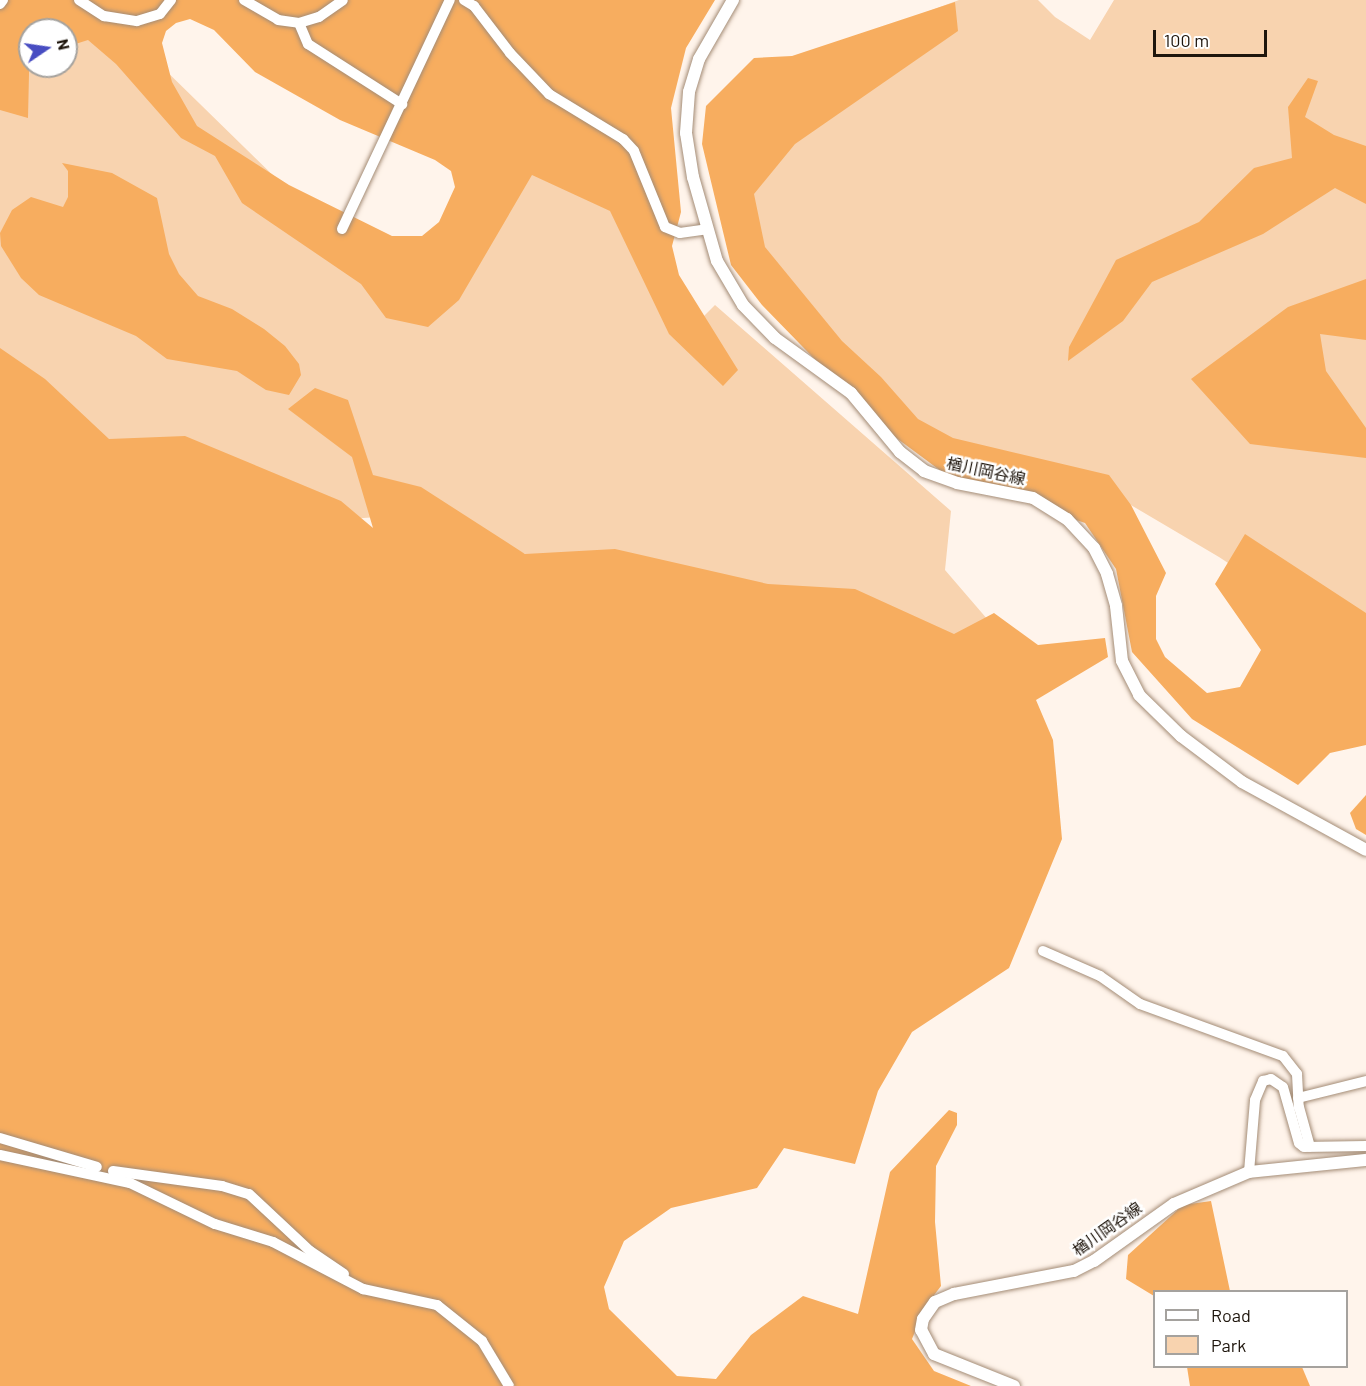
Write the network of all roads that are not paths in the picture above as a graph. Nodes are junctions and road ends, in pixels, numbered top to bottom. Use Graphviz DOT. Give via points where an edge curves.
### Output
graph roads {
  1 [pos="3,0"];
  2 [pos="79,0"];
  3 [pos="171,0"];
  4 [pos="244,0"];
  5 [pos="343,0"];
  6 [pos="450,0"];
  7 [pos="464,0"];
  8 [pos="734,0"];
  9 [pos="0,4"];
  10 [pos="299,23"];
  11 [pos="402,104"];
  12 [pos="342,229"];
  13 [pos="707,229"];
  14 [pos="1366,850"];
  15 [pos="1043,951"];
  16 [pos="1366,1081"];
  17 [pos="1298,1098"];
  18 [pos="0,1138"];
  19 [pos="1366,1146"];
  20 [pos="1310,1148"];
  21 [pos="0,1155"];
  22 [pos="1366,1160"];
  23 [pos="1249,1172"];
  24 [pos="382,1291"];
  25 [pos="509,1386"];
  26 [pos="1014,1386"];
  1 -- 9 [label="street"];
  2 -- 3 [label="street" via="104,16 137,21 159,14"];
  4 -- 10 [label="street" via="278,20"];
  5 -- 10 [label="street" via="319,17"];
  6 -- 11 [label="street"];
  7 -- 13 [label="street" via="474,6 535,82 623,139 634,151 665,227 680,233"];
  8 -- 13 [label="main road, 楢川岡谷線" via="704,45 686,105 687,147"];
  10 -- 11 [label="street" via="308,44"];
  11 -- 12 [label="street"];
  13 -- 14 [label="main road, 楢川岡谷線" via="723,274 754,318 851,393 908,459 935,477 1033,498 1080,530 1107,574 1126,671 1139,695 1162,718 1242,782"];
  15 -- 17 [label="street" via="1100,976 1140,1004 1283,1056 1297,1074"];
  16 -- 17 [label="street"];
  17 -- 20 [label="street"];
  18 -- 24 [label="street" via="22,1148 134,1176 236,1189 262,1203 330,1266"];
  19 -- 20 [label="street"];
  20 -- 23 [label="street" via="1299,1143 1283,1087 1271,1079 1263,1081 1255,1100"];
  21 -- 24 [label="street" via="130,1183 215,1224 273,1242 339,1279"];
  22 -- 23 [label="main road, 楢川岡谷線"];
  23 -- 26 [label="main road, 楢川岡谷線" via="1174,1204 1074,1271 944,1296 935,1302 923,1319 921,1330 934,1354"];
  24 -- 25 [label="street" via="437,1305 455,1317 482,1341"];
}
